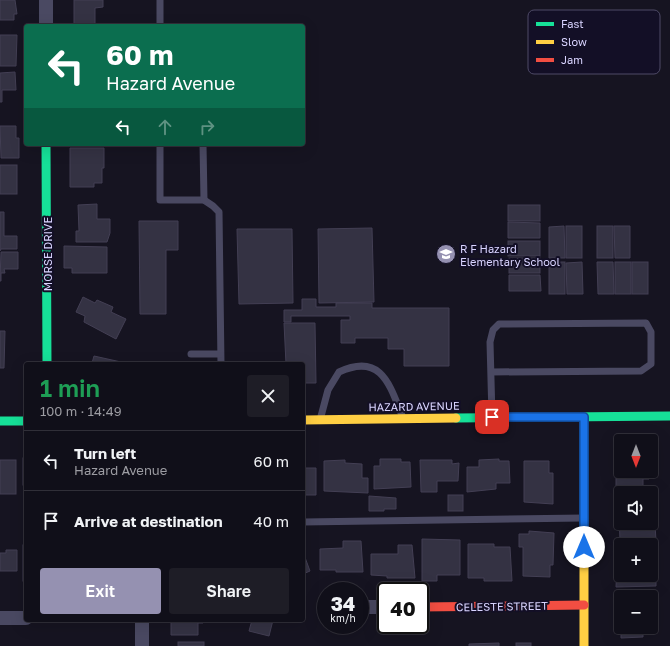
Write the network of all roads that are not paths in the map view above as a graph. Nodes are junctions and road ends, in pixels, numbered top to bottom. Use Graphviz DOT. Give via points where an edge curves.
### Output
graph roads {
  1 [pos="46,0"];
  2 [pos="160,0"];
  3 [pos="46,24"];
  4 [pos="160,24"];
  5 [pos="46,146"];
  6 [pos="160,146"];
  7 [pos="203,146"];
  8 [pos="204,200"];
  9 [pos="191,354"];
  10 [pos="220,354"];
  11 [pos="47,362"];
  12 [pos="221,362"];
  13 [pos="491,372"];
  14 [pos="670,416"];
  15 [pos="492,417"];
  16 [pos="584,417"];
  17 [pos="403,418"];
  18 [pos="305,420"];
  19 [pos="320,420"];
  20 [pos="0,421"];
  21 [pos="24,421"];
  22 [pos="584,518"];
  23 [pos="305,522"];
  24 [pos="584,605"];
  25 [pos="429,607"];
  26 [pos="0,618"];
  27 [pos="24,618"];
  28 [pos="142,622"];
  29 [pos="142,646"];
  30 [pos="584,646"];
  1 -- 3 [label="street"];
  2 -- 4 [label="lane"];
  5 -- 11 [label="street, MORSE DRIVE"];
  6 -- 8 [label="lane" via="160,200"];
  7 -- 8 [label="lane"];
  8 -- 10 [label="lane" via="219,212"];
  9 -- 10 [label="lane"];
  10 -- 12 [label="lane"];
  13 -- 13 [label="lane" via="641,371 652,364 651,332 646,324 499,324 493,330 490,342"];
  13 -- 15 [label="lane"];
  14 -- 16 [label="street, HAZARD AVENUE"];
  15 -- 16 [label="street, HAZARD AVENUE"];
  15 -- 17 [label="street, HAZARD AVENUE"];
  16 -- 22 [label="street"];
  17 -- 19 [label="street, HAZARD AVENUE"];
  17 -- 19 [label="lane" via="384,376 377,369 360,365 339,372 328,390"];
  18 -- 19 [label="street, HAZARD AVENUE"];
  20 -- 21 [label="street"];
  22 -- 23 [label="lane"];
  22 -- 24 [label="street"];
  24 -- 25 [label="street, CELESTE STREET"];
  24 -- 30 [label="street"];
  26 -- 27 [label="street"];
  28 -- 29 [label="street"];
}
